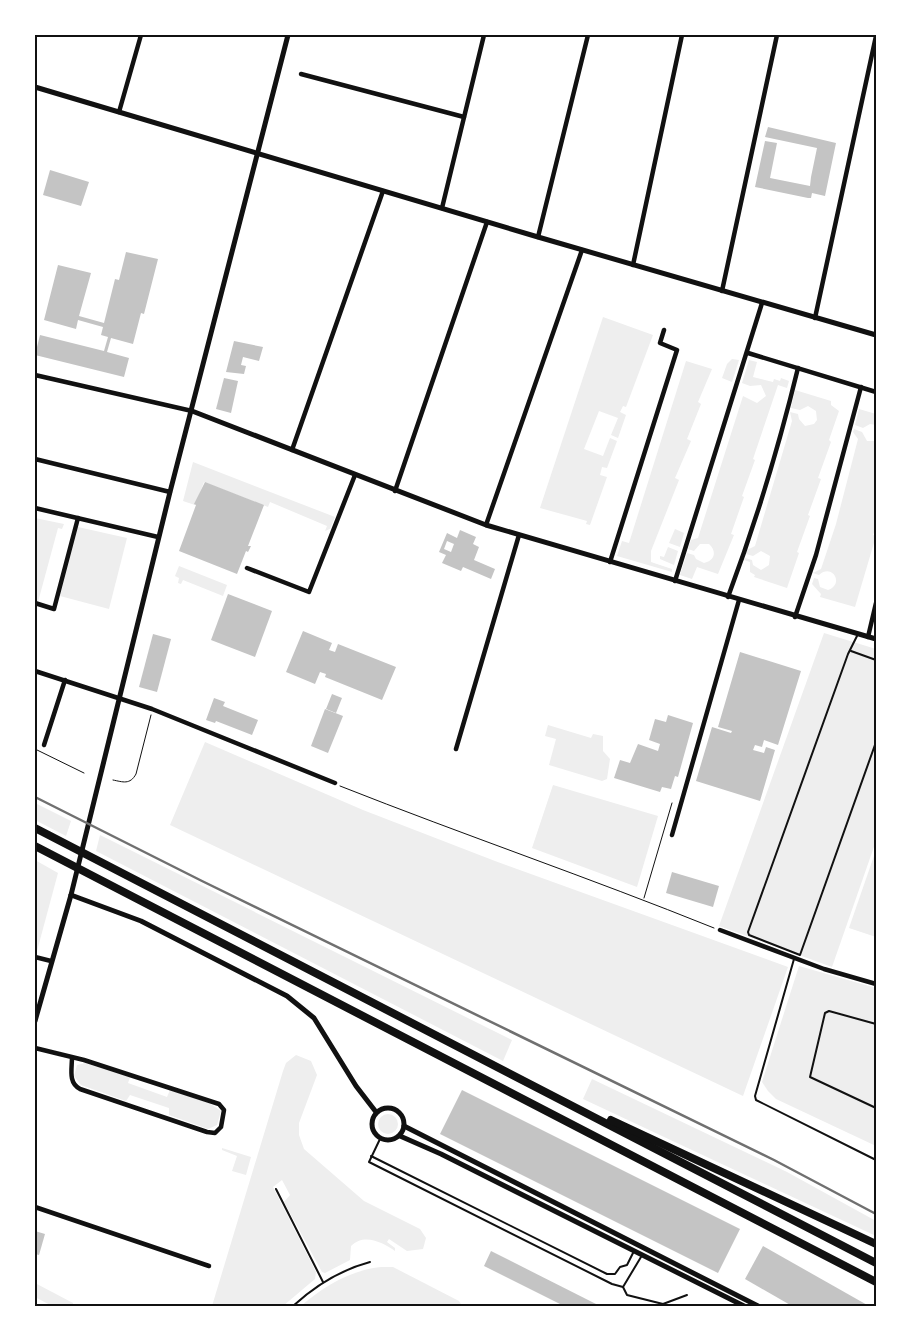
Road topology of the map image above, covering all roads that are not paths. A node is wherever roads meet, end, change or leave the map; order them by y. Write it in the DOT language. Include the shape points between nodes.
graph roads {
  1 [pos="141,35"];
  2 [pos="288,35"];
  3 [pos="484,35"];
  4 [pos="588,35"];
  5 [pos="682,35"];
  6 [pos="776,35"];
  7 [pos="876,36"];
  8 [pos="301,74"];
  9 [pos="35,87"];
  10 [pos="119,112"];
  11 [pos="464,117"];
  12 [pos="258,154"];
  13 [pos="383,191"];
  14 [pos="442,208"];
  15 [pos="487,222"];
  16 [pos="538,238"];
  17 [pos="582,250"];
  18 [pos="633,264"];
  19 [pos="722,291"];
  20 [pos="762,303"];
  21 [pos="815,318"];
  22 [pos="664,330"];
  23 [pos="876,335"];
  24 [pos="748,353"];
  25 [pos="798,368"];
  26 [pos="35,375"];
  27 [pos="861,387"];
  28 [pos="876,392"];
  29 [pos="192,411"];
  30 [pos="292,450"];
  31 [pos="35,459"];
  32 [pos="355,475"];
  33 [pos="395,491"];
  34 [pos="170,492"];
  35 [pos="35,508"];
  36 [pos="78,518"];
  37 [pos="486,525"];
  38 [pos="519,535"];
  39 [pos="158,537"];
  40 [pos="610,562"];
  41 [pos="247,568"];
  42 [pos="675,581"];
  43 [pos="728,597"];
  44 [pos="739,600"];
  45 [pos="35,603"];
  46 [pos="876,603"];
  47 [pos="795,617"];
  48 [pos="858,634"];
  49 [pos="868,637"];
  50 [pos="876,639"];
  51 [pos="851,651"];
  52 [pos="876,660"];
  53 [pos="35,671"];
  54 [pos="65,680"];
  55 [pos="118,698"];
  56 [pos="876,742"];
  57 [pos="44,745"];
  58 [pos="456,749"];
  59 [pos="335,783"];
  60 [pos="35,828"];
  61 [pos="672,835"];
  62 [pos="35,846"];
  63 [pos="71,895"];
  64 [pos="720,930"];
  65 [pos="35,957"];
  66 [pos="794,959"];
  67 [pos="50,961"];
  68 [pos="876,984"];
  69 [pos="35,1021"];
  70 [pos="876,1024"];
  71 [pos="35,1048"];
  72 [pos="72,1057"];
  73 [pos="568,1103"];
  74 [pos="876,1108"];
  75 [pos="376,1112"];
  76 [pos="404,1126"];
  77 [pos="400,1136"];
  78 [pos="380,1139"];
  79 [pos="371,1156"];
  80 [pos="876,1160"];
  81 [pos="276,1189"];
  82 [pos="35,1207"];
  83 [pos="876,1244"];
  84 [pos="634,1251"];
  85 [pos="642,1255"];
  86 [pos="370,1262"];
  87 [pos="876,1263"];
  88 [pos="209,1266"];
  89 [pos="323,1282"];
  90 [pos="876,1282"];
  91 [pos="623,1287"];
  92 [pos="687,1295"];
  93 [pos="293,1306"];
  94 [pos="744,1306"];
  95 [pos="758,1306"];
  1 -- 10 [label="street"];
  2 -- 12 [label="street"];
  3 -- 11 [label="street"];
  4 -- 16 [label="street"];
  5 -- 18 [label="street"];
  6 -- 19 [label="street"];
  7 -- 21 [label="street"];
  8 -- 11 [label="street"];
  9 -- 10 [label="street"];
  10 -- 12 [label="street"];
  11 -- 14 [label="street"];
  12 -- 13 [label="street"];
  12 -- 29 [label="street"];
  13 -- 14 [label="street"];
  13 -- 30 [label="street"];
  14 -- 15 [label="street"];
  15 -- 16 [label="street"];
  15 -- 33 [label="street"];
  16 -- 17 [label="street"];
  17 -- 18 [label="street"];
  17 -- 37 [label="street"];
  18 -- 19 [label="street"];
  19 -- 20 [label="street"];
  20 -- 21 [label="street"];
  20 -- 24 [label="street"];
  21 -- 23 [label="street"];
  22 -- 40 [label="street" via="660,343 677,350"];
  24 -- 25 [label="street"];
  24 -- 42 [label="street"];
  25 -- 27 [label="street"];
  25 -- 43 [label="street" via="750,538"];
  26 -- 29 [label="street"];
  27 -- 28 [label="street"];
  27 -- 47 [label="street" via="816,555"];
  29 -- 30 [label="street"];
  29 -- 34 [label="street"];
  30 -- 32 [label="street"];
  31 -- 34 [label="street"];
  32 -- 33 [label="street"];
  32 -- 41 [label="street" via="309,592"];
  33 -- 37 [label="street"];
  34 -- 39 [label="street"];
  35 -- 36 [label="street"];
  36 -- 39 [label="street"];
  36 -- 45 [label="street" via="54,609"];
  37 -- 38 [label="street"];
  38 -- 40 [label="street"];
  38 -- 58 [label="street"];
  39 -- 55 [label="street"];
  40 -- 42 [label="street"];
  42 -- 43 [label="street"];
  43 -- 44 [label="street"];
  44 -- 47 [label="street"];
  44 -- 61 [label="street"];
  46 -- 49 [label="street"];
  47 -- 48 [label="street"];
  48 -- 49 [label="street"];
  48 -- 51 [label="lane"];
  49 -- 50 [label="street"];
  51 -- 52 [label="lane"];
  51 -- 56 [label="lane" via="749,935 800,955"];
  53 -- 54 [label="street"];
  54 -- 55 [label="street"];
  54 -- 57 [label="street"];
  55 -- 59 [label="street"];
  55 -- 63 [label="street"];
  60 -- 73 [label="highway"];
  62 -- 90 [label="highway"];
  63 -- 67 [label="street"];
  63 -- 75 [label="street" via="141,920 287,996 314,1018"];
  64 -- 66 [label="street"];
  65 -- 67 [label="street"];
  66 -- 68 [label="street"];
  66 -- 80 [label="lane" via="756,1100"];
  67 -- 69 [label="street"];
  70 -- 74 [label="lane" via="829,1011 825,1013 810,1077"];
  71 -- 72 [label="street"];
  72 -- 72 [label="street" via="219,1104 224,1110 222,1127 216,1133 207,1132 80,1089 71,1077"];
  73 -- 83 [label="highway" via="612,1120"];
  73 -- 87 [label="highway"];
  75 -- 76 [label="street" via="386,1108 396,1110 403,1118"];
  75 -- 78 [label="street" via="371,1126"];
  76 -- 77 [label="street"];
  76 -- 95 [label="street"];
  77 -- 78 [label="street" via="390,1141"];
  77 -- 84 [label="street"];
  78 -- 79 [label="lane"];
  79 -- 84 [label="lane" via="607,1274 615,1274 620,1267 627,1265"];
  79 -- 91 [label="lane" via="369,1162"];
  81 -- 89 [label="lane"];
  82 -- 88 [label="street"];
  84 -- 85 [label="street"];
  85 -- 91 [label="lane"];
  85 -- 94 [label="street"];
  86 -- 89 [label="lane" via="348,1268"];
  89 -- 93 [label="lane"];
  91 -- 92 [label="lane" via="627,1295 663,1304"];
}
